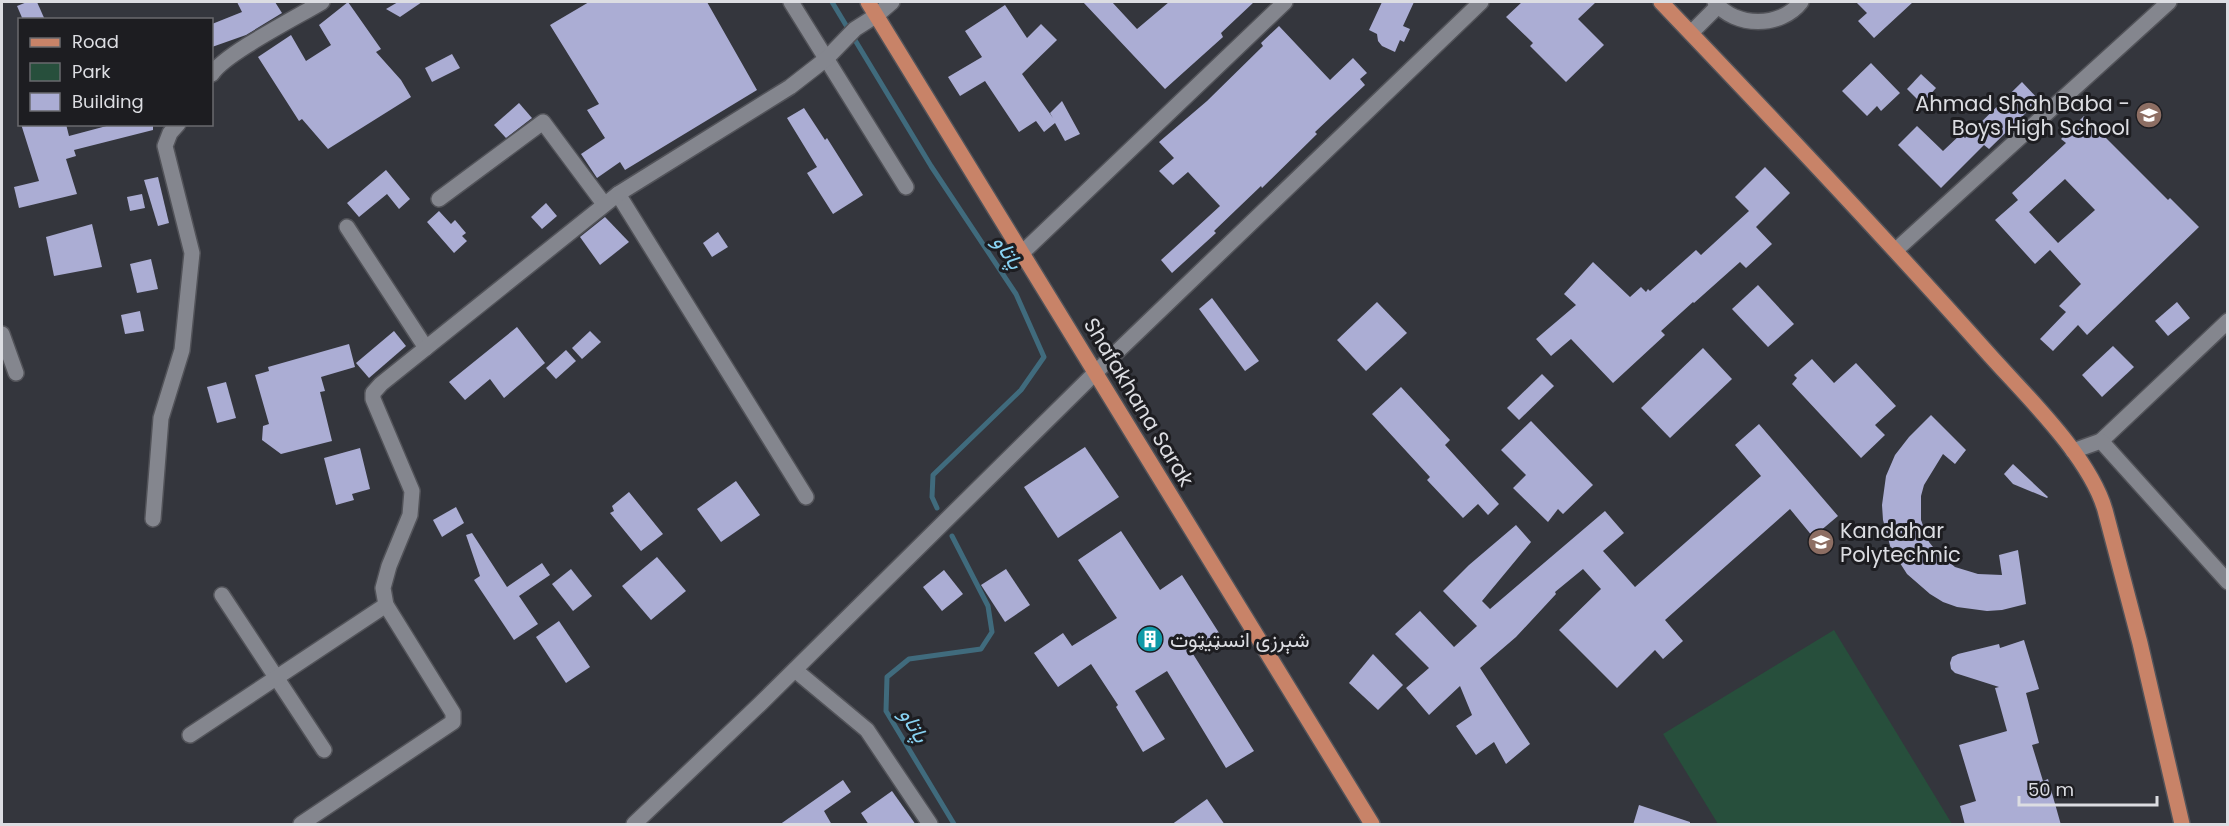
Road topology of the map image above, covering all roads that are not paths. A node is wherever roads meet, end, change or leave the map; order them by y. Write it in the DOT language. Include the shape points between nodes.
graph roads {
  1 [pos="322,2"];
  2 [pos="791,2"];
  3 [pos="868,2"];
  4 [pos="892,2"];
  5 [pos="1285,2"];
  6 [pos="1481,2"];
  7 [pos="1661,2"];
  8 [pos="1801,2"];
  9 [pos="2169,2"];
  10 [pos="1717,4"];
  11 [pos="877,15"];
  12 [pos="1691,33"];
  13 [pos="826,59"];
  14 [pos="213,72"];
  15 [pos="176,126"];
  16 [pos="906,187"];
  17 [pos="618,194"];
  18 [pos="439,199"];
  19 [pos="604,204"];
  20 [pos="347,227"];
  21 [pos="1896,249"];
  22 [pos="1022,253"];
  23 [pos="2228,321"];
  24 [pos="2,334"];
  25 [pos="426,348"];
  26 [pos="1096,372"];
  27 [pos="16,373"];
  28 [pos="2101,441"];
  29 [pos="2073,451"];
  30 [pos="806,497"];
  31 [pos="153,519"];
  32 [pos="2228,582"];
  33 [pos="222,596"];
  34 [pos="386,606"];
  35 [pos="795,670"];
  36 [pos="277,678"];
  37 [pos="190,735"];
  38 [pos="324,750"];
  39 [pos="301,825"];
  40 [pos="634,825"];
  41 [pos="930,825"];
  42 [pos="1372,825"];
  43 [pos="2182,825"];
  1 -- 14 [label="street"];
  2 -- 13 [label="street"];
  3 -- 11 [label="main road, Shafakhana Sarak"];
  4 -- 11 [label="street"];
  5 -- 22 [label="street"];
  6 -- 26 [label="street"];
  7 -- 12 [label="main road"];
  8 -- 10 [label="street" via="1785,16 1750,22 1733,17"];
  9 -- 21 [label="street"];
  10 -- 12 [label="street"];
  11 -- 13 [label="street" via="855,29"];
  11 -- 22 [label="main road, Shafakhana Sarak"];
  12 -- 21 [label="main road"];
  13 -- 16 [label="street"];
  13 -- 17 [label="street" via="790,87"];
  15 -- 31 [label="street" via="165,146 192,253 182,350 161,418"];
  17 -- 19 [label="street"];
  17 -- 30 [label="street"];
  18 -- 19 [label="street" via="543,122"];
  19 -- 25 [label="street"];
  20 -- 25 [label="street"];
  21 -- 29 [label="main road"];
  22 -- 26 [label="main road, Shafakhana Sarak"];
  23 -- 28 [label="street"];
  24 -- 27 [label="street"];
  25 -- 34 [label="street" via="373,393 412,491 410,515 383,588"];
  26 -- 35 [label="street"];
  26 -- 42 [label="main road, Shafakhana Sarak"];
  28 -- 29 [label="street"];
  28 -- 32 [label="street"];
  29 -- 43 [label="main road" via="2102,497"];
  33 -- 36 [label="street"];
  34 -- 36 [label="street"];
  34 -- 39 [label="street" via="453,713 453,722"];
  35 -- 40 [label="street"];
  35 -- 41 [label="street" via="867,730"];
  36 -- 37 [label="street"];
  36 -- 38 [label="street"];
}
